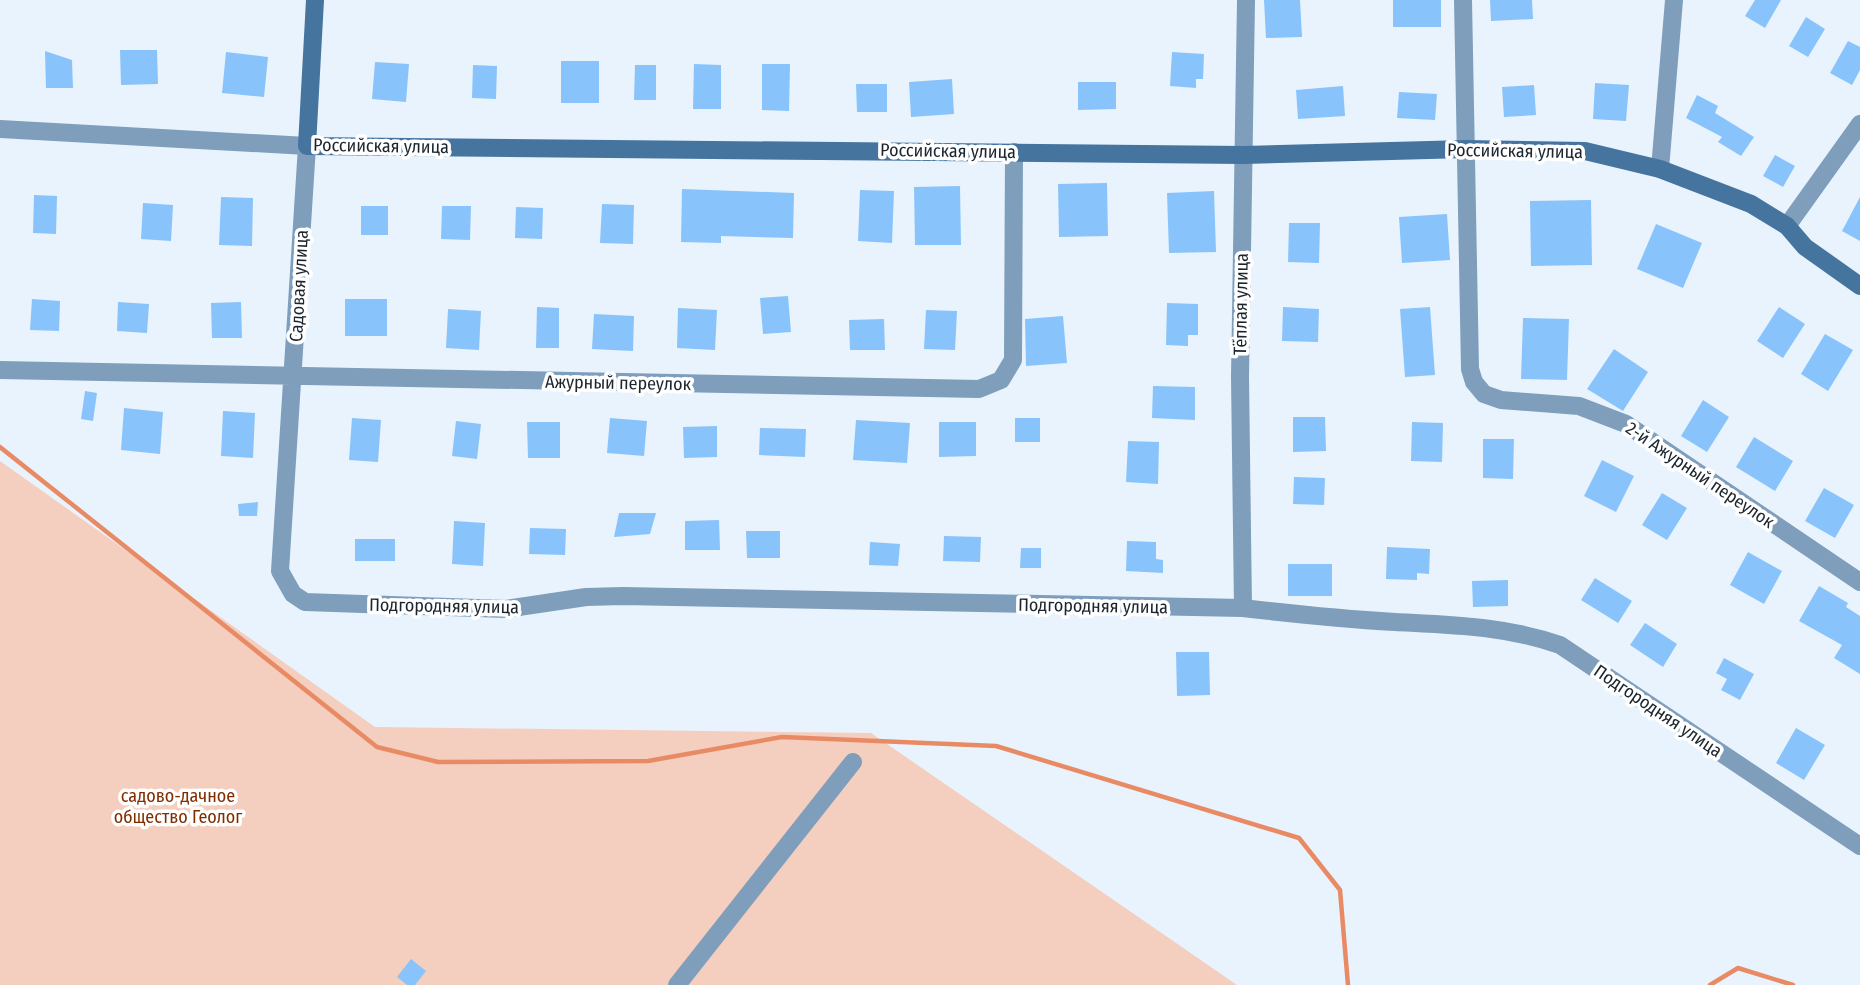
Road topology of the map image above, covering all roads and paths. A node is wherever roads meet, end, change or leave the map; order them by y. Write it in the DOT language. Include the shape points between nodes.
graph roads {
  1 [pos="315,0"];
  2 [pos="1245,0"];
  3 [pos="1463,0"];
  4 [pos="1674,0"];
  5 [pos="1860,124"];
  6 [pos="0,130"];
  7 [pos="307,146"];
  8 [pos="1466,149"];
  9 [pos="1014,152"];
  10 [pos="1243,155"];
  11 [pos="1660,169"];
  12 [pos="1787,226"];
  13 [pos="1860,286"];
  14 [pos="0,370"];
  15 [pos="294,376"];
  16 [pos="279,571"];
  17 [pos="1860,582"];
  18 [pos="1243,608"];
  19 [pos="853,762"];
  20 [pos="1860,846"];
  21 [pos="677,985"];
  1 -- 7 [label="street, Садовая улица"];
  2 -- 10 [label="street, Тёплая улица"];
  3 -- 8 [label="street"];
  4 -- 11 [label="street"];
  5 -- 12 [label="street"];
  6 -- 7 [label="street, Российская улица"];
  7 -- 9 [label="street, Российская улица"];
  7 -- 15 [label="street, Садовая улица"];
  8 -- 10 [label="street, Российская улица"];
  8 -- 11 [label="street, Российская улица" via="1585,151"];
  8 -- 17 [label="street, 2-й Ажурный переулок" via="1470,369 1484,394 1501,400 1579,406 1626,424"];
  9 -- 10 [label="street, Российская улица"];
  9 -- 15 [label="street, Ажурный переулок" via="1013,360 1001,380 991,386"];
  10 -- 18 [label="street, Тёплая улица"];
  11 -- 12 [label="street, Российская улица" via="1751,204"];
  12 -- 13 [label="street, Российская улица" via="1805,247"];
  14 -- 15 [label="street, Ажурный переулок"];
  15 -- 16 [label="street, Садовая улица"];
  16 -- 18 [label="street, Подгородняя улица" via="293,594 321,605 506,609 623,596"];
  18 -- 20 [label="street, Подгородняя улица" via="1497,628 1560,645"];
  19 -- 21 [label="street"];
}
